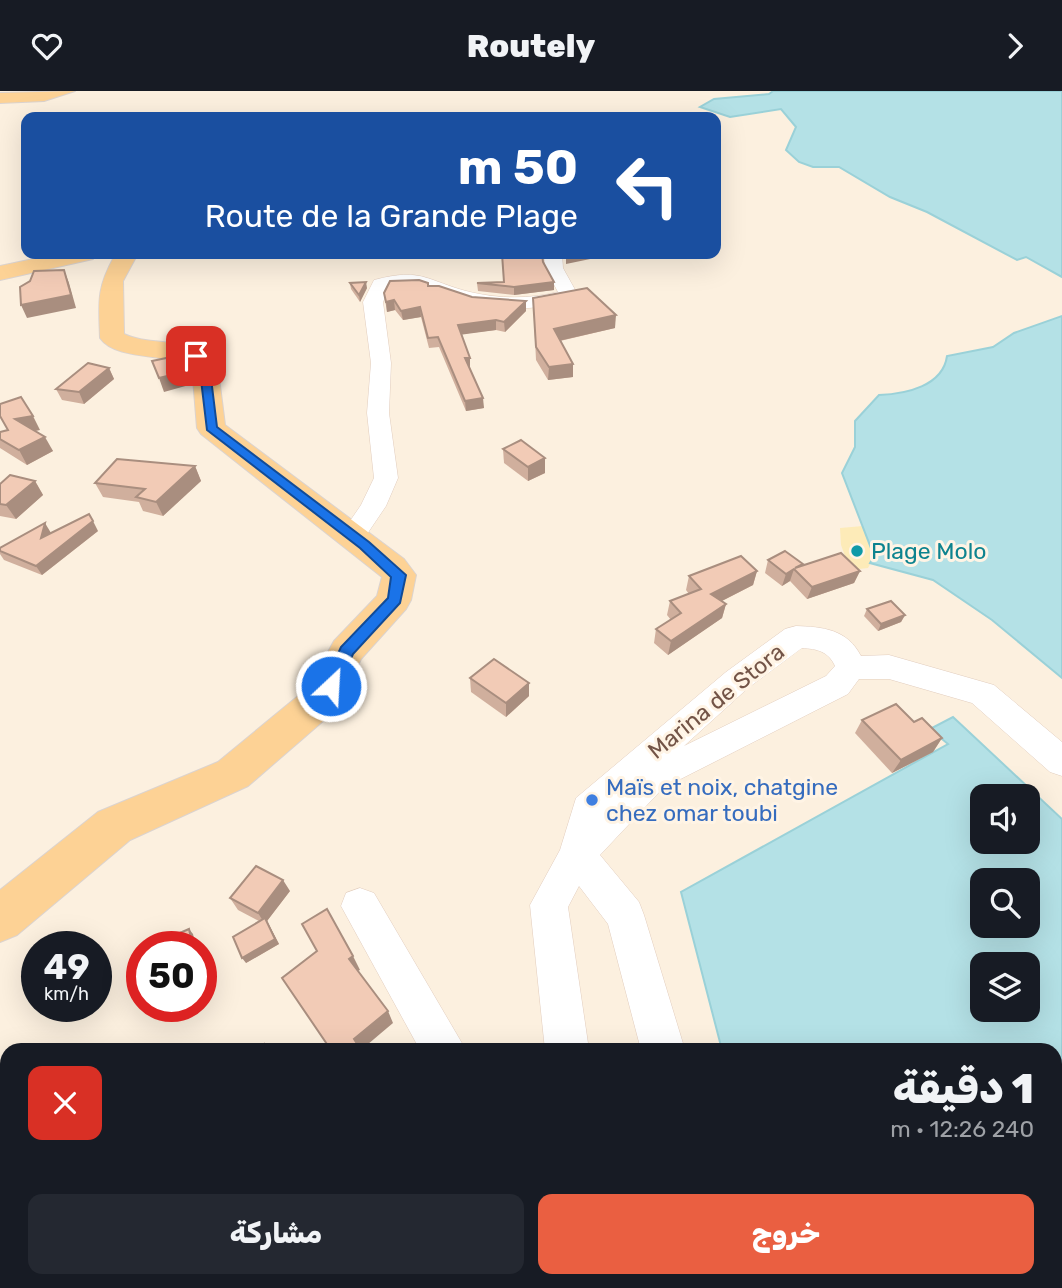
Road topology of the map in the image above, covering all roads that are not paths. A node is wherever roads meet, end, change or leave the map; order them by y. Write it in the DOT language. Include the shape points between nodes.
graph roads {
  1 [pos="68,91"];
  2 [pos="0,98"];
  3 [pos="63,259"];
  4 [pos="124,259"];
  5 [pos="553,259"];
  6 [pos="0,273"];
  7 [pos="352,537"];
  8 [pos="851,668"];
  9 [pos="1062,762"];
  10 [pos="577,854"];
  11 [pos="359,906"];
  12 [pos="0,919"];
  13 [pos="440,1043"];
  14 [pos="566,1043"];
  15 [pos="661,1043"];
  1 -- 2 [label="main road"];
  3 -- 6 [label="main road"];
  4 -- 7 [label="main road" via="110,293 112,338 181,352 204,362 211,428"];
  5 -- 7 [label="street" via="569,295 546,303 459,295 422,277 381,284 373,302 386,478"];
  7 -- 12 [label="main road" via="392,567 399,575 398,589 394,600 347,651 323,698 218,783 114,826"];
  8 -- 9 [label="street" via="890,667 983,694"];
  8 -- 10 [label="street, Marina de Stora" via="837,685 651,779"];
  8 -- 10 [label="street, Marina de Stora" via="843,651 824,638 796,637 737,680 588,809"];
  10 -- 14 [label="street, Marina de Stora" via="550,905"];
  10 -- 15 [label="street" via="625,915"];
  11 -- 13 [label="street"];
}
